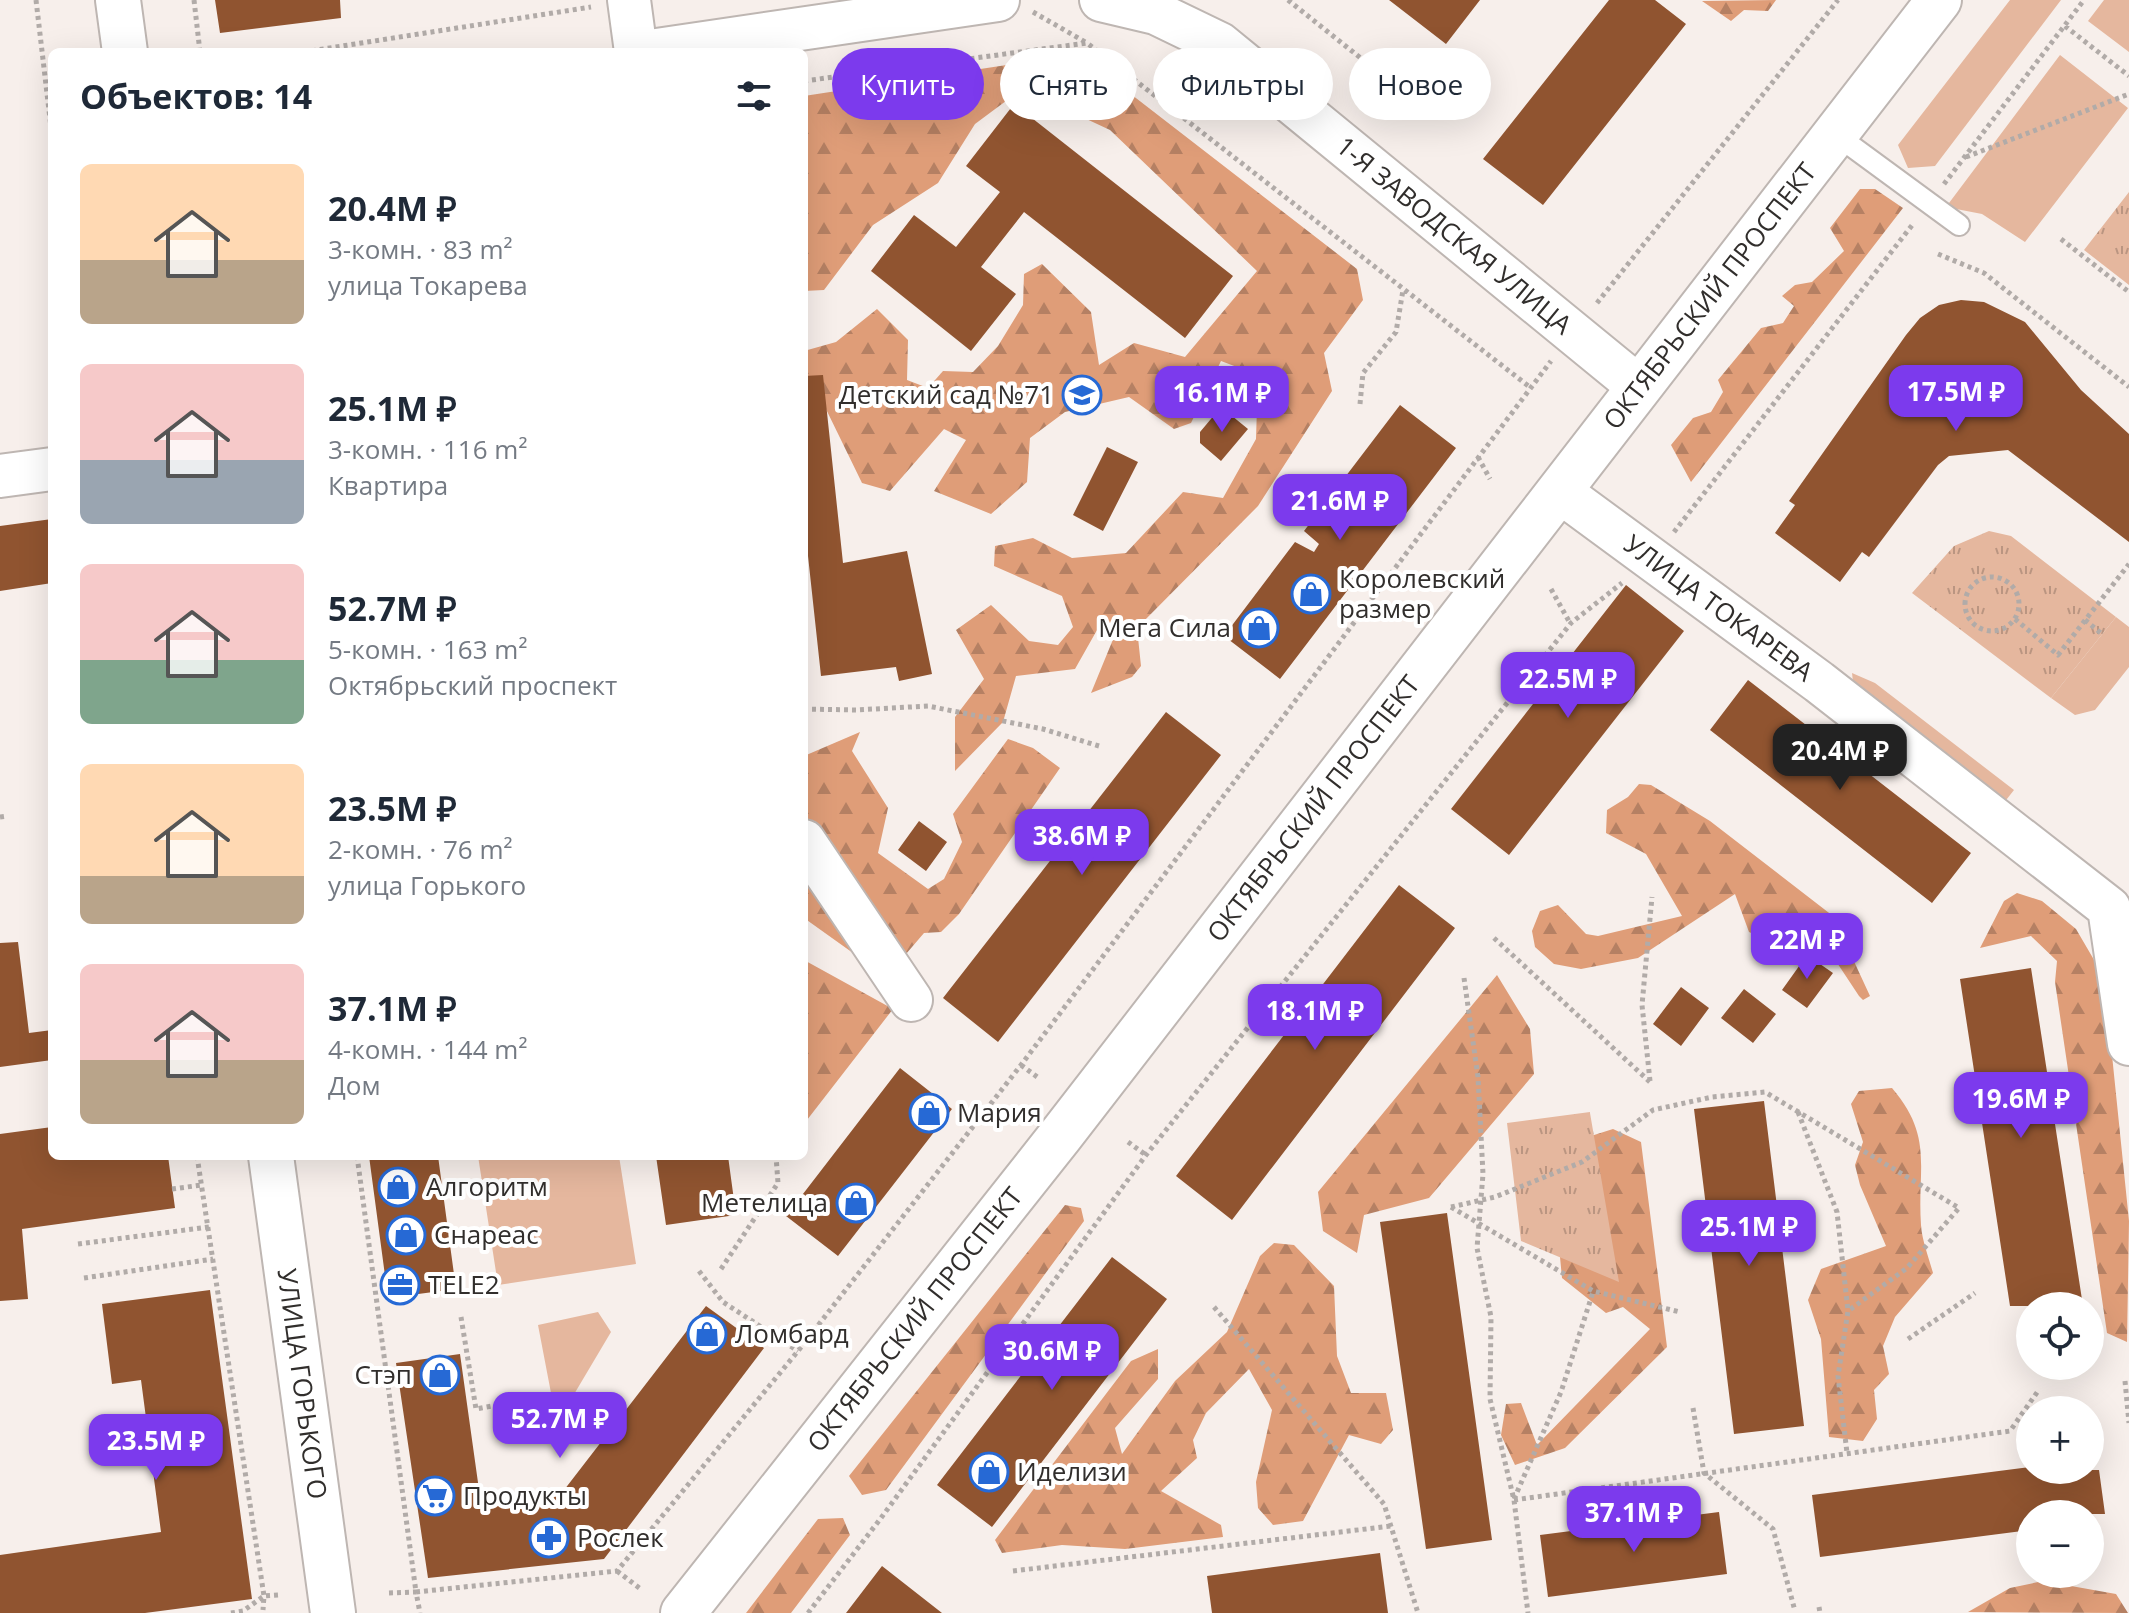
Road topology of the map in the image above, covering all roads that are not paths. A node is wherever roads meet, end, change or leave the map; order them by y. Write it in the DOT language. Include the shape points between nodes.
graph roads {
  1 [pos="118,0"];
  2 [pos="1101,0"];
  3 [pos="1939,0"];
  4 [pos="616,2"];
  5 [pos="1011,4"];
  6 [pos="124,48"];
  7 [pos="634,48"];
  8 [pos="674,48"];
  9 [pos="1835,134"];
  10 [pos="1959,225"];
  11 [pos="1639,387"];
  12 [pos="48,470"];
  13 [pos="0,476"];
  14 [pos="1559,491"];
  15 [pos="808,847"];
  16 [pos="911,1000"];
  17 [pos="2129,1044"];
  18 [pos="272,1160"];
  19 [pos="333,1613"];
  20 [pos="683,1613"];
  1 -- 6 [label="main road"];
  2 -- 11 [label="street, 1-Я ЗАВОДСКАЯ УЛИЦА" via="1156,13 1220,44"];
  3 -- 9 [label="main road, ОКТЯБРЬСКИЙ ПРОСПЕКТ"];
  4 -- 7 [label="street"];
  5 -- 8 [label="street"];
  9 -- 10 [label="lane"];
  9 -- 11 [label="main road, ОКТЯБРЬСКИЙ ПРОСПЕКТ"];
  11 -- 14 [label="main road, ОКТЯБРЬСКИЙ ПРОСПЕКТ"];
  12 -- 13 [label="street"];
  14 -- 17 [label="street, УЛИЦА ТОКАРЕВА" via="1819,682 2109,908"];
  14 -- 20 [label="main road, ОКТЯБРЬСКИЙ ПРОСПЕКТ"];
  15 -- 16 [label="street"];
  18 -- 19 [label="main road, УЛИЦА ГОРЬКОГО"];
}
